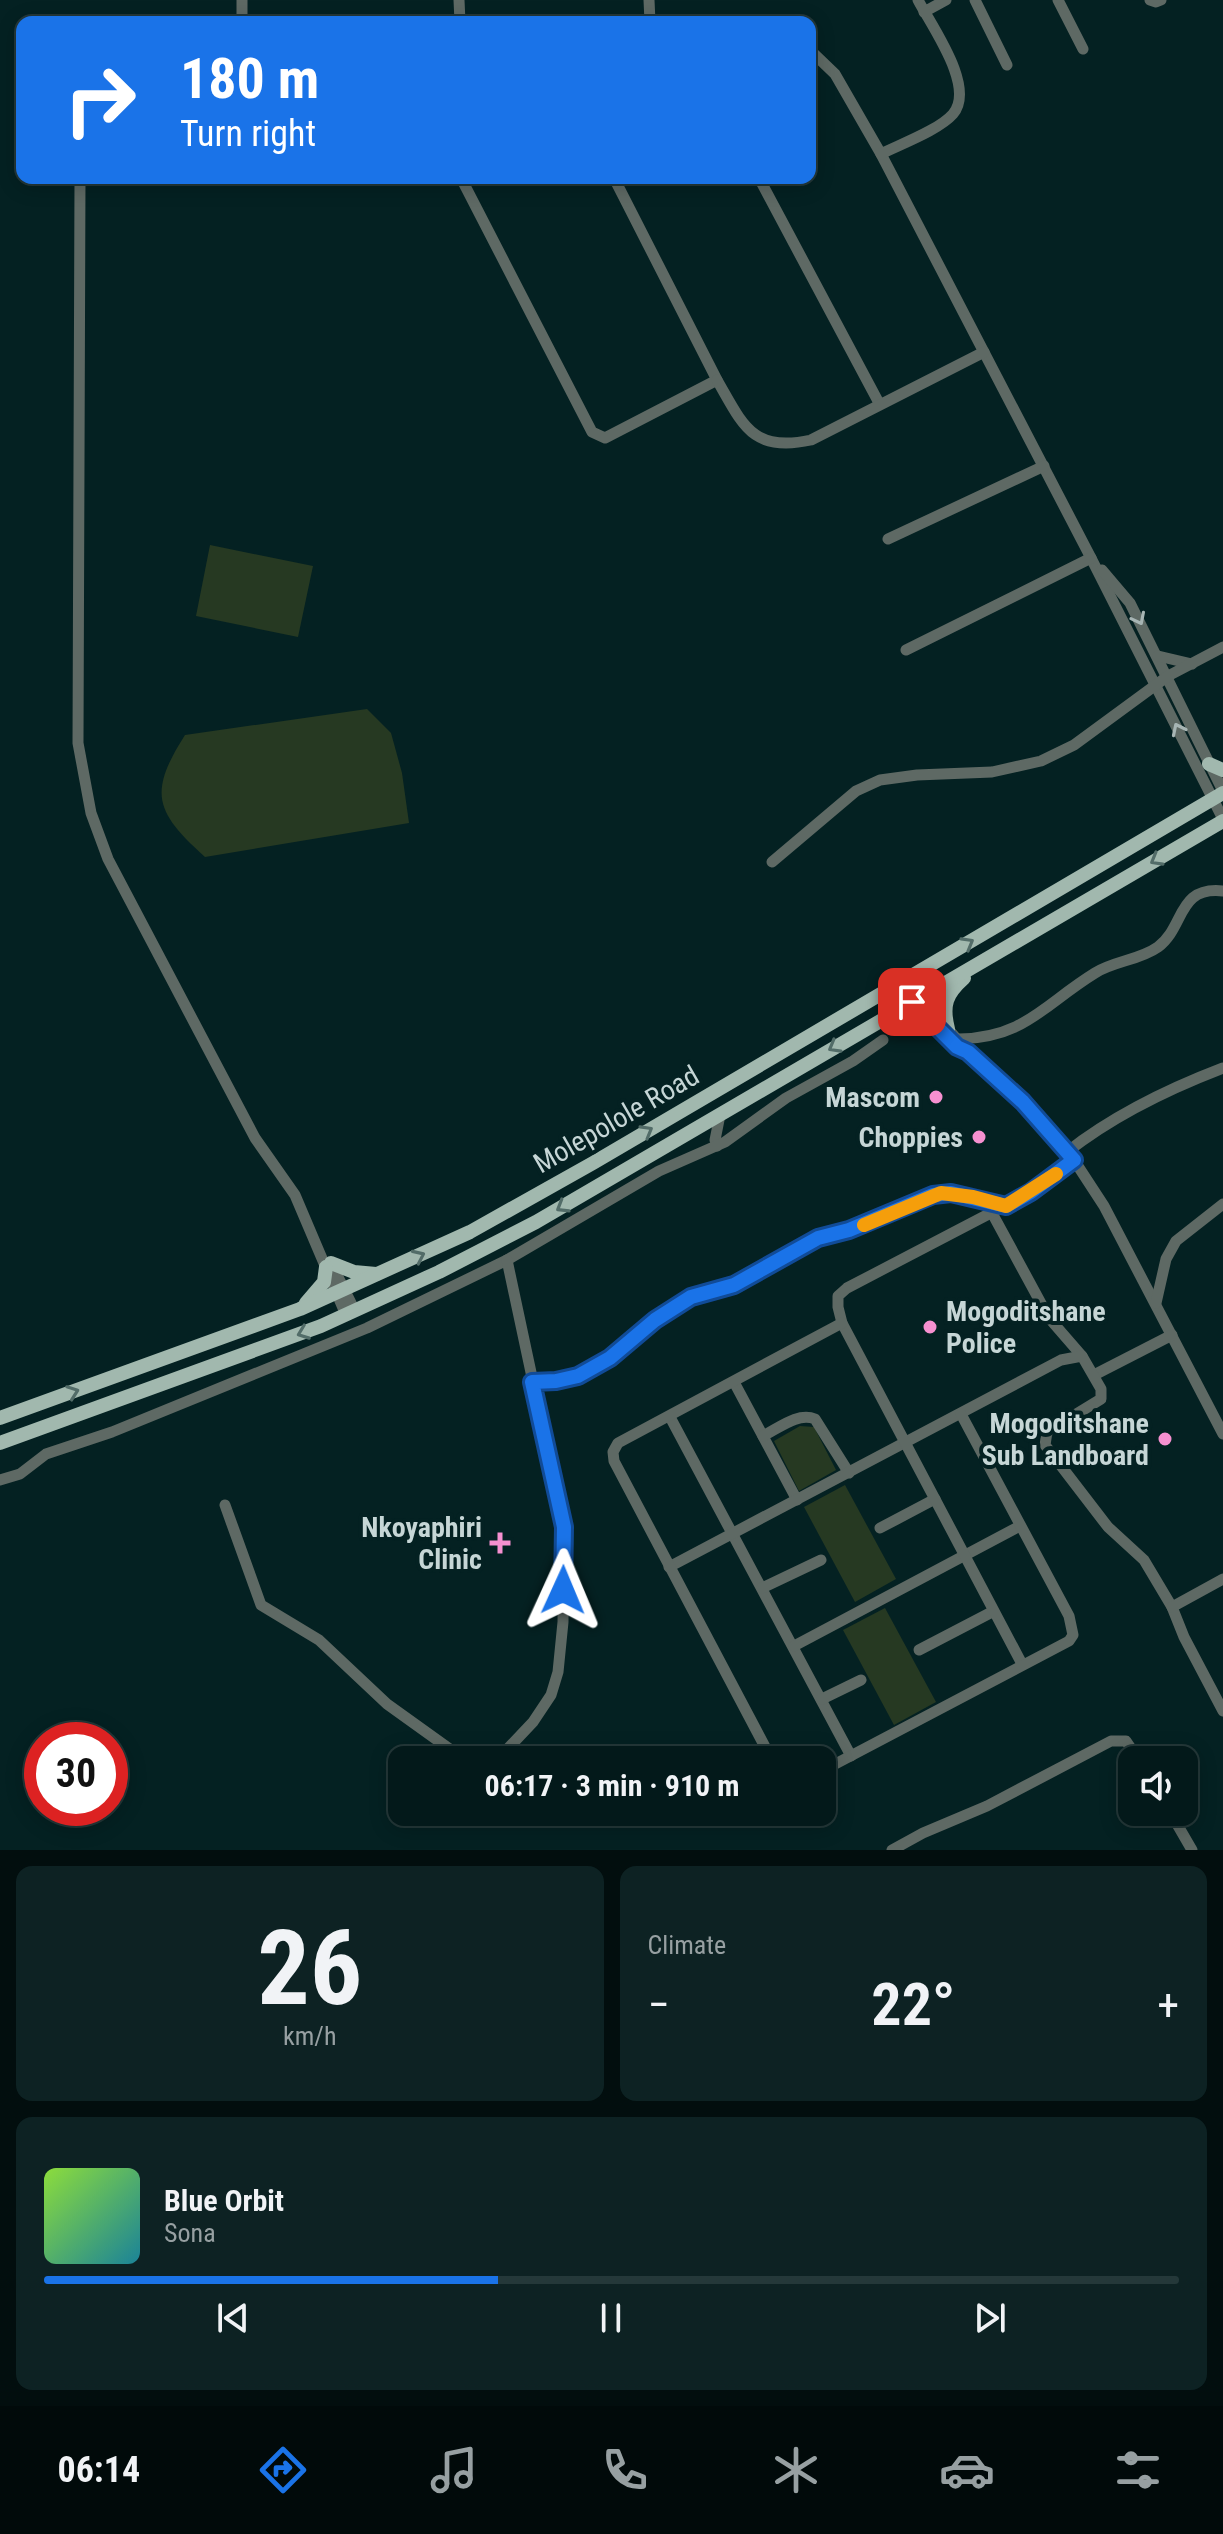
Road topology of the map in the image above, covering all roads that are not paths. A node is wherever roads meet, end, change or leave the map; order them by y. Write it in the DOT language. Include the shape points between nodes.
graph roads {
  1 [pos="918,0"];
  2 [pos="946,0"];
  3 [pos="975,0"];
  4 [pos="1058,0"];
  5 [pos="1150,0"];
  6 [pos="1161,0"];
  7 [pos="924,12"];
  8 [pos="1083,49"];
  9 [pos="816,56"];
  10 [pos="1007,65"];
  11 [pos="881,154"];
  12 [pos="80,184"];
  13 [pos="464,184"];
  14 [pos="617,184"];
  15 [pos="762,184"];
  16 [pos="984,352"];
  17 [pos="717,380"];
  18 [pos="879,403"];
  19 [pos="1044,466"];
  20 [pos="888,539"];
  21 [pos="1091,558"];
  22 [pos="1223,647"];
  23 [pos="906,650"];
  24 [pos="1158,656"];
  25 [pos="1192,664"];
  26 [pos="1168,676"];
  27 [pos="1156,685"];
  28 [pos="1207,760"];
  29 [pos="1220,794"];
  30 [pos="1223,820"];
  31 [pos="772,862"];
  32 [pos="1223,891"];
  33 [pos="976,966"];
  34 [pos="902,982"];
  35 [pos="916,1000"];
  36 [pos="887,1016"];
  37 [pos="932,1023"];
  38 [pos="953,1034"];
  39 [pos="883,1040"];
  40 [pos="968,1052"];
  41 [pos="1223,1068"];
  42 [pos="720,1115"];
  43 [pos="692,1131"];
  44 [pos="716,1143"];
  45 [pos="1070,1156"];
  46 [pos="1223,1204"];
  47 [pos="1006,1206"];
  48 [pos="992,1213"];
  49 [pos="507,1260"];
  50 [pos="328,1265"];
  51 [pos="381,1274"];
  52 [pos="341,1292"];
  53 [pos="1156,1303"];
  54 [pos="300,1309"];
  55 [pos="350,1313"];
  56 [pos="842,1323"];
  57 [pos="1172,1335"];
  58 [pos="1082,1356"];
  59 [pos="1094,1375"];
  60 [pos="532,1382"];
  61 [pos="734,1382"];
  62 [pos="961,1414"];
  63 [pos="670,1417"];
  64 [pos="0,1418"];
  65 [pos="1220,1420"];
  66 [pos="1223,1434"];
  67 [pos="763,1436"];
  68 [pos="0,1443"];
  69 [pos="905,1443"];
  70 [pos="849,1473"];
  71 [pos="0,1480"];
  72 [pos="935,1499"];
  73 [pos="797,1500"];
  74 [pos="225,1505"];
  75 [pos="1020,1526"];
  76 [pos="880,1528"];
  77 [pos="733,1533"];
  78 [pos="964,1554"];
  79 [pos="821,1560"];
  80 [pos="669,1567"];
  81 [pos="1223,1579"];
  82 [pos="762,1588"];
  83 [pos="1172,1607"];
  84 [pos="992,1612"];
  85 [pos="794,1646"];
  86 [pos="919,1650"];
  87 [pos="1022,1664"];
  88 [pos="861,1680"];
  89 [pos="1219,1692"];
  90 [pos="822,1699"];
  91 [pos="1223,1711"];
  92 [pos="446,1746"];
  93 [pos="510,1746"];
  94 [pos="765,1746"];
  95 [pos="1129,1746"];
  96 [pos="851,1756"];
  97 [pos="836,1764"];
  98 [pos="1178,1826"];
  99 [pos="892,1850"];
  100 [pos="1192,1850"];
  1 -- 7 [label="street"];
  2 -- 7 [label="street"];
  3 -- 10 [label="street"];
  4 -- 8 [label="street"];
  5 -- 6 [label="street"];
  7 -- 11 [label="street" via="960,79 961,95 951,116"];
  9 -- 11 [label="street" via="835,74"];
  11 -- 16 [label="street"];
  12 -- 50 [label="street" via="78,743 91,813 108,859 224,1083 295,1195"];
  13 -- 17 [label="street" via="592,432 605,438"];
  14 -- 17 [label="street"];
  15 -- 18 [label="street"];
  16 -- 18 [label="street"];
  16 -- 19 [label="street"];
  17 -- 18 [label="street" via="752,432 761,440 790,445 811,440"];
  19 -- 20 [label="street"];
  19 -- 21 [label="street"];
  21 -- 23 [label="street"];
  21 -- 24 [label="street, one-way" via="1130,603"];
  21 -- 27 [label="street"];
  22 -- 25 [label="street"];
  24 -- 25 [label="street"];
  24 -- 26 [label="street"];
  25 -- 26 [label="street"];
  26 -- 27 [label="street"];
  26 -- 28 [label="street"];
  28 -- 27 [label="street, one-way"];
  27 -- 31 [label="street" via="1074,745 1041,761 992,772 880,780 856,791"];
  28 -- 29 [label="street"];
  28 -- 29 [label="street"];
  29 -- 30 [label="street"];
  34 -- 29 [label="main road, Molepolole Road, one-way"];
  30 -- 33 [label="main road, Molepolole Road, one-way"];
  32 -- 38 [label="street" via="1196,895 1158,946 1095,973 1027,1022 992,1037"];
  33 -- 35 [label="main road, Molepolole Road"];
  33 -- 38 [label="main road" via="945,1002"];
  34 -- 35 [label="street"];
  51 -- 34 [label="main road, Molepolole Road, one-way" via="470,1232"];
  35 -- 36 [label="main road, Molepolole Road"];
  35 -- 37 [label="street"];
  35 -- 38 [label="street"];
  36 -- 37 [label="main road" via="908,1013"];
  36 -- 42 [label="main road, Molepolole Road, one-way"];
  37 -- 40 [label="street"];
  38 -- 40 [label="street"];
  39 -- 44 [label="street"];
  40 -- 45 [label="street" via="1023,1102"];
  41 -- 45 [label="street" via="1139,1105"];
  42 -- 43 [label="main road, Molepolole Road"];
  42 -- 44 [label="street"];
  43 -- 44 [label="street"];
  43 -- 55 [label="main road, Molepolole Road, one-way" via="536,1222"];
  44 -- 49 [label="street"];
  45 -- 47 [label="street" via="1031,1192"];
  45 -- 53 [label="street" via="1104,1206"];
  46 -- 53 [label="street" via="1176,1241"];
  47 -- 48 [label="street"];
  47 -- 60 [label="street" via="951,1193 933,1195 818,1238 734,1285 691,1297 578,1376"];
  48 -- 56 [label="street" via="847,1288 838,1296"];
  48 -- 58 [label="street" via="1049,1318"];
  49 -- 60 [label="street"];
  49 -- 71 [label="street" via="367,1328 46,1454 20,1474"];
  50 -- 51 [label="main road"];
  50 -- 52 [label="street"];
  50 -- 54 [label="main road" via="321,1287"];
  51 -- 52 [label="main road, Molepolole Road"];
  52 -- 54 [label="main road, Molepolole Road"];
  52 -- 55 [label="street"];
  53 -- 57 [label="street"];
  64 -- 54 [label="main road, Molepolole Road, one-way"];
  55 -- 68 [label="main road, Molepolole Road, one-way"];
  56 -- 61 [label="street"];
  56 -- 69 [label="street"];
  57 -- 59 [label="street"];
  57 -- 65 [label="street"];
  58 -- 59 [label="street"];
  58 -- 62 [label="street" via="1061,1360"];
  59 -- 83 [label="street" via="1101,1399 1047,1432 1045,1445 1108,1527 1144,1560"];
  60 -- 93 [label="street" via="564,1527 563,1622 551,1695"];
  61 -- 63 [label="street"];
  61 -- 67 [label="street"];
  62 -- 69 [label="street"];
  62 -- 75 [label="street"];
  63 -- 77 [label="street"];
  63 -- 80 [label="street" via="618,1443 613,1452"];
  65 -- 66 [label="street"];
  67 -- 70 [label="street" via="799,1417 811,1417"];
  67 -- 73 [label="street"];
  69 -- 70 [label="street"];
  69 -- 72 [label="street"];
  70 -- 73 [label="street"];
  72 -- 76 [label="street"];
  72 -- 78 [label="street"];
  73 -- 77 [label="street"];
  74 -- 92 [label="street" via="261,1605 319,1640 387,1704"];
  75 -- 78 [label="street"];
  75 -- 87 [label="street" via="1073,1628 1069,1641"];
  77 -- 80 [label="street"];
  77 -- 82 [label="street"];
  78 -- 84 [label="street"];
  78 -- 85 [label="street"];
  79 -- 82 [label="street"];
  80 -- 94 [label="street"];
  81 -- 83 [label="street"];
  82 -- 85 [label="street"];
  83 -- 89 [label="street" via="1184,1637"];
  84 -- 86 [label="street"];
  84 -- 87 [label="street"];
  85 -- 90 [label="street"];
  87 -- 96 [label="street"];
  88 -- 90 [label="street"];
  89 -- 91 [label="street"];
  90 -- 96 [label="street"];
  95 -- 99 [label="street" via="1118,1740 1102,1744"];
  96 -- 97 [label="street"];
  98 -- 100 [label="street"];
}
